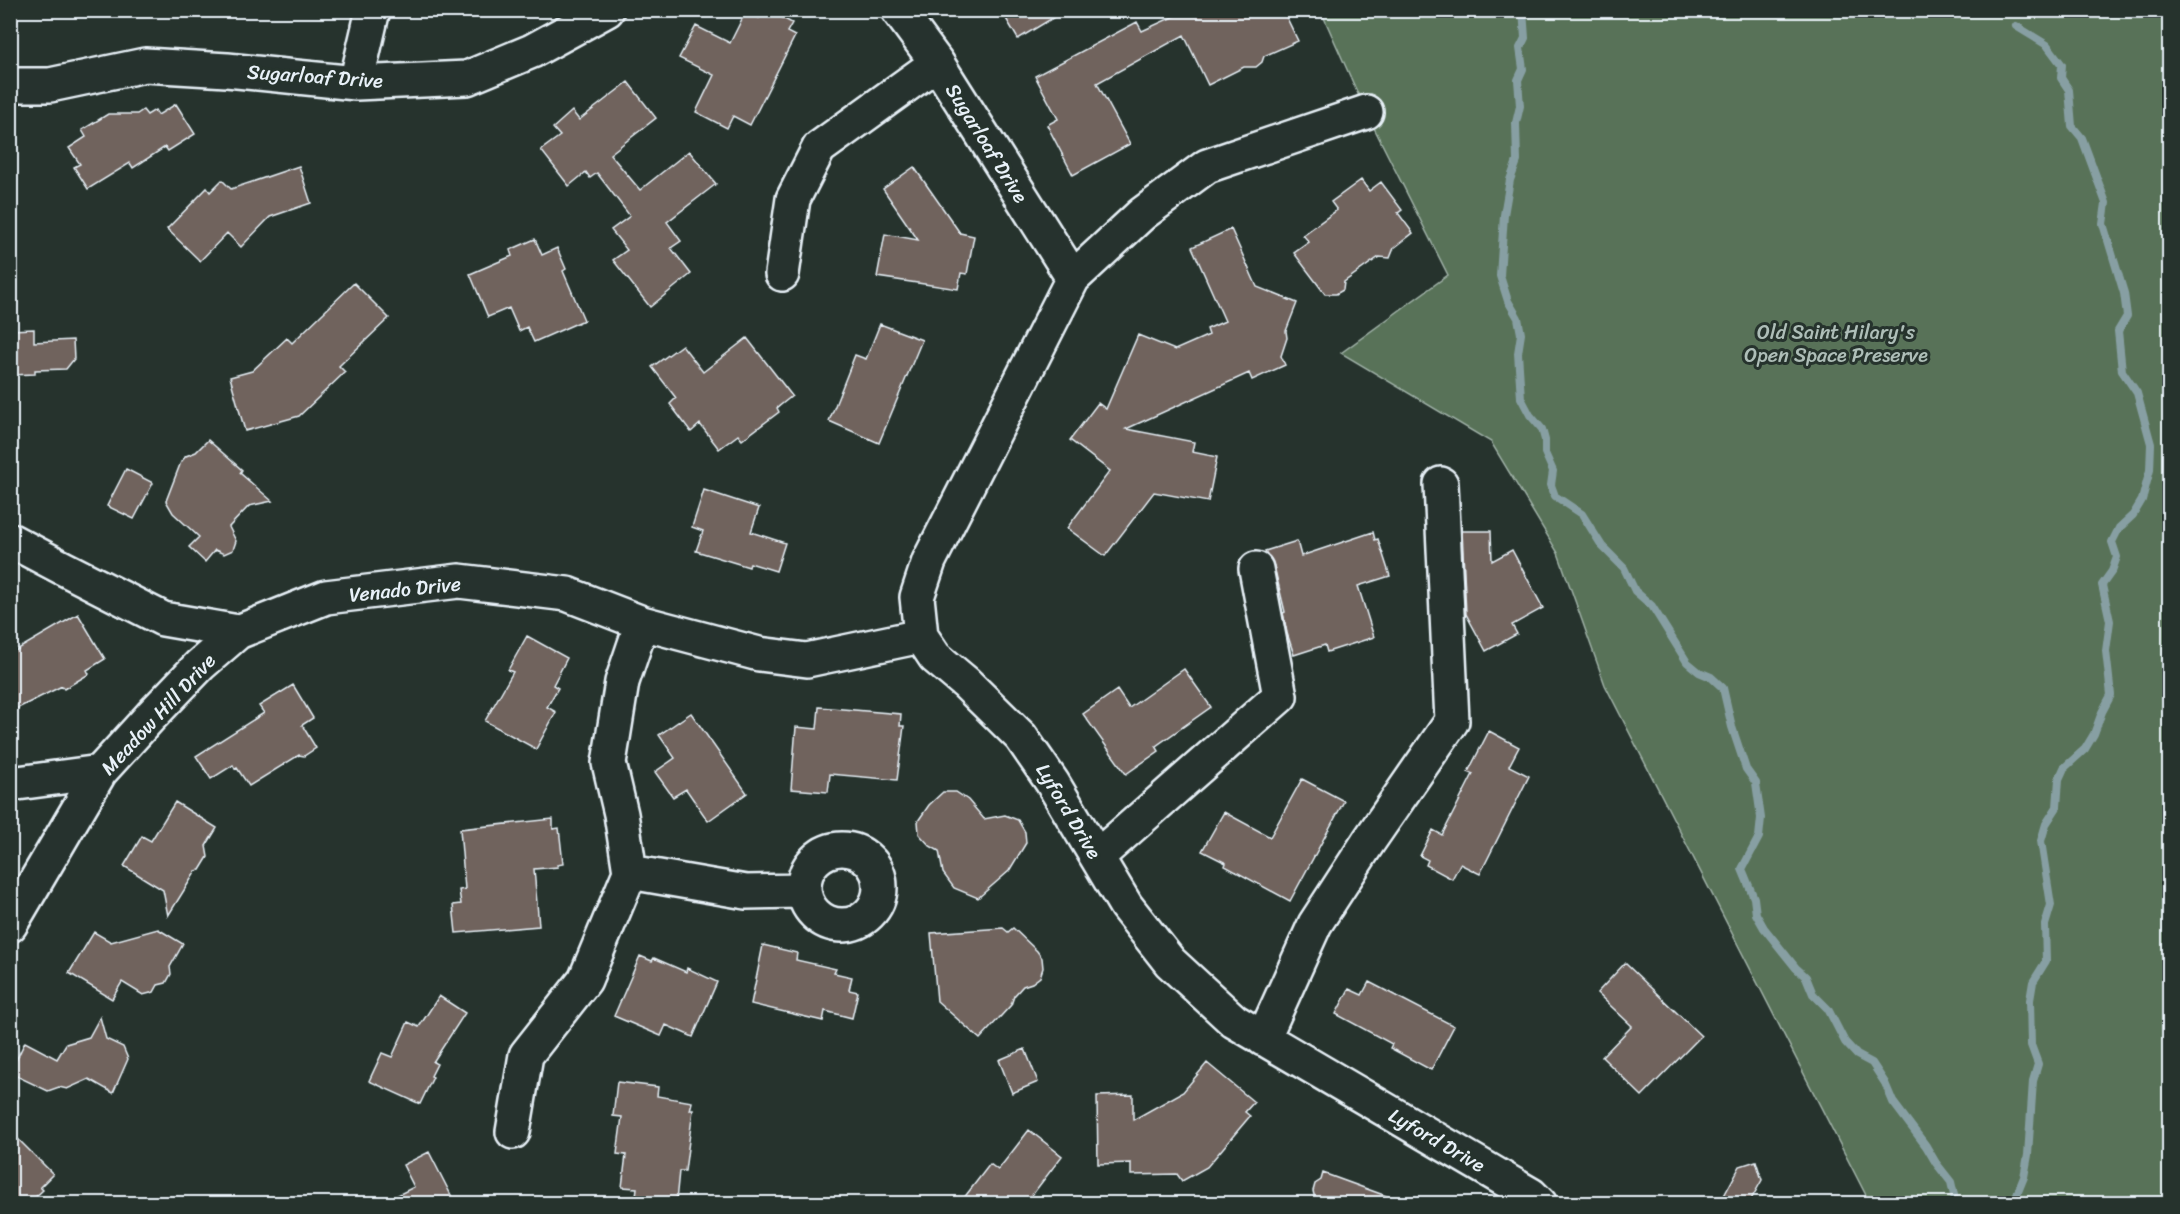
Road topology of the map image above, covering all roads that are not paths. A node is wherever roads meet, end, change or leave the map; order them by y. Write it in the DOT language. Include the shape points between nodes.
graph roads {
  1 [pos="373,10"];
  2 [pos="607,10"];
  3 [pos="898,10"];
  4 [pos="937,63"];
  5 [pos="356,83"];
  6 [pos="10,85"];
  7 [pos="1366,112"];
  8 [pos="782,274"];
  9 [pos="1073,278"];
  10 [pos="1441,484"];
  11 [pos="10,540"];
  12 [pos="1256,569"];
  13 [pos="642,623"];
  14 [pos="238,632"];
  15 [pos="921,636"];
  16 [pos="100,772"];
  17 [pos="10,784"];
  18 [pos="1097,857"];
  19 [pos="630,872"];
  20 [pos="804,891"];
  21 [pos="10,925"];
  22 [pos="1263,1038"];
  23 [pos="513,1132"];
  24 [pos="1540,1203"];
  1 -- 5 [label="street"];
  2 -- 5 [label="street, Sugarloaf Drive" via="532,51 467,78"];
  3 -- 4 [label="street, Sugarloaf Drive"];
  4 -- 8 [label="street" via="819,148 793,199"];
  4 -- 9 [label="street, Sugarloaf Drive"];
  5 -- 6 [label="street, Sugarloaf Drive" via="145,65 50,85"];
  7 -- 9 [label="street" via="1207,166 1142,214"];
  9 -- 15 [label="street" via="929,561 917,597"];
  10 -- 22 [label="street" via="1452,721 1315,924"];
  11 -- 14 [label="street" via="163,619"];
  12 -- 18 [label="street" via="1280,696"];
  13 -- 14 [label="street, Venado Drive" via="567,594 459,581 326,597"];
  13 -- 15 [label="street, Venado Drive" via="759,654 807,660"];
  13 -- 19 [label="street" via="622,682 609,762"];
  14 -- 16 [label="street, Meadow Hill Drive" via="200,665"];
  15 -- 18 [label="street, Lyford Drive" via="935,657 1021,736"];
  16 -- 17 [label="street"];
  16 -- 21 [label="street, Meadow Hill Drive"];
  18 -- 22 [label="street, Lyford Drive" via="1126,906 1170,962 1234,1021"];
  19 -- 20 [label="street" via="746,892"];
  19 -- 23 [label="street" via="585,980 526,1055"];
  22 -- 24 [label="street, Lyford Drive"];
}
